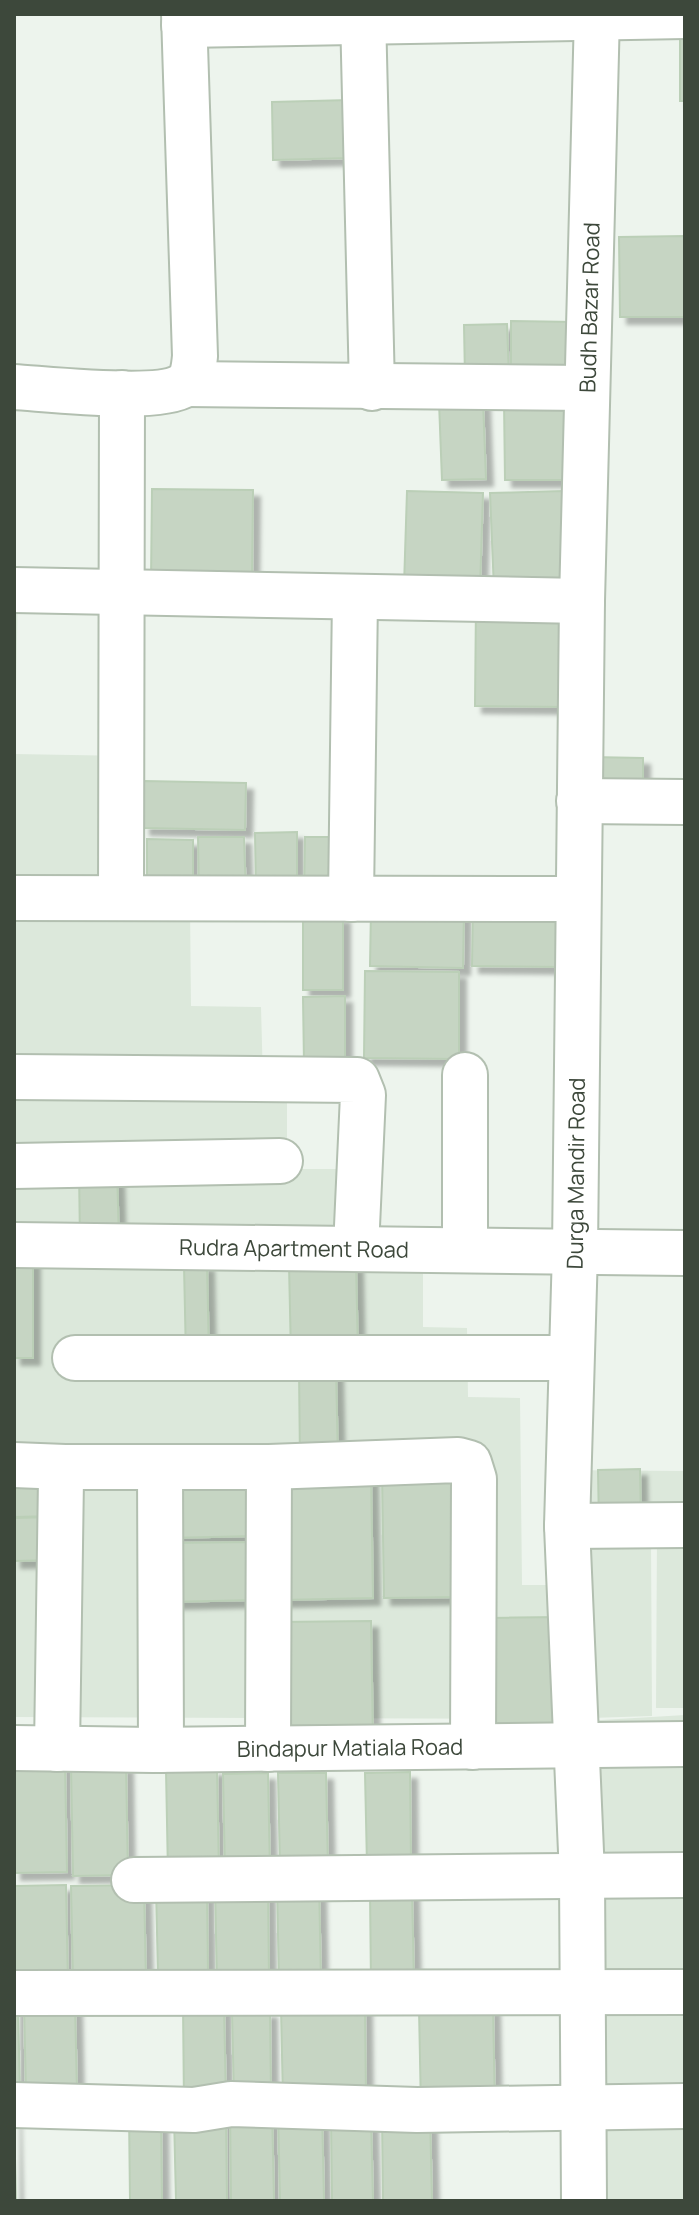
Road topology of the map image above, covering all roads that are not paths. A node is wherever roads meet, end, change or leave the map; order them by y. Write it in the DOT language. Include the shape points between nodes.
graph roads {
  1 [pos="597,15"];
  2 [pos="685,16"];
  3 [pos="363,17"];
  4 [pos="184,20"];
  5 [pos="186,384"];
  6 [pos="14,387"];
  7 [pos="372,388"];
  8 [pos="586,388"];
  9 [pos="122,393"];
  10 [pos="14,590"];
  11 [pos="123,593"];
  12 [pos="355,597"];
  13 [pos="582,601"];
  14 [pos="579,801"];
  15 [pos="685,802"];
  16 [pos="121,897"];
  17 [pos="14,898"];
  18 [pos="351,899"];
  19 [pos="577,899"];
  20 [pos="465,1075"];
  21 [pos="14,1077"];
  22 [pos="280,1161"];
  23 [pos="14,1166"];
  24 [pos="14,1245"];
  25 [pos="356,1248"];
  26 [pos="465,1250"];
  27 [pos="575,1251"];
  28 [pos="685,1253"];
  29 [pos="75,1358"];
  30 [pos="571,1358"];
  31 [pos="14,1465"];
  32 [pos="65,1467"];
  33 [pos="160,1467"];
  34 [pos="269,1467"];
  35 [pos="685,1525"];
  36 [pos="567,1526"];
  37 [pos="685,1744"];
  38 [pos="574,1745"];
  39 [pos="473,1747"];
  40 [pos="14,1748"];
  41 [pos="57,1749"];
  42 [pos="268,1749"];
  43 [pos="161,1750"];
  44 [pos="582,1875"];
  45 [pos="685,1875"];
  46 [pos="134,1880"];
  47 [pos="685,1992"];
  48 [pos="14,1993"];
  49 [pos="583,1993"];
  50 [pos="14,2105"];
  51 [pos="685,2106"];
  52 [pos="584,2108"];
  53 [pos="584,2201"];
  1 -- 2 [label="street"];
  1 -- 3 [label="street"];
  1 -- 8 [label="street, Budh Bazar Road"];
  3 -- 4 [label="street"];
  3 -- 7 [label="street"];
  4 -- 5 [label="street" via="195,356"];
  5 -- 7 [label="street"];
  5 -- 9 [label="street" via="169,391"];
  6 -- 9 [label="street"];
  7 -- 8 [label="street"];
  8 -- 13 [label="street, Budh Bazar Road"];
  9 -- 11 [label="street"];
  10 -- 11 [label="street"];
  11 -- 12 [label="street"];
  11 -- 16 [label="street"];
  12 -- 13 [label="street"];
  12 -- 18 [label="street"];
  13 -- 14 [label="street, Durga Mandir Road"];
  14 -- 15 [label="street"];
  14 -- 19 [label="street, Durga Mandir Road"];
  16 -- 17 [label="street"];
  16 -- 18 [label="street"];
  18 -- 19 [label="street"];
  19 -- 27 [label="street, Durga Mandir Road"];
  20 -- 26 [label="street"];
  21 -- 25 [label="street" via="357,1080 363,1095"];
  22 -- 23 [label="street"];
  24 -- 25 [label="street, Rudra Apartment Road"];
  25 -- 26 [label="street, Rudra Apartment Road"];
  26 -- 27 [label="street, Rudra Apartment Road"];
  27 -- 28 [label="street, Rudra Apartment Road"];
  27 -- 30 [label="street, Durga Mandir Road"];
  29 -- 30 [label="street"];
  30 -- 36 [label="street, Durga Mandir Road"];
  31 -- 32 [label="street"];
  32 -- 33 [label="street"];
  32 -- 41 [label="street"];
  33 -- 34 [label="street"];
  33 -- 43 [label="street"];
  34 -- 39 [label="street" via="469,1463"];
  34 -- 42 [label="street"];
  35 -- 36 [label="street"];
  36 -- 38 [label="street, Durga Mandir Road"];
  37 -- 38 [label="street, Bindapur Matiala Road"];
  38 -- 39 [label="street, Bindapur Matiala Road"];
  38 -- 44 [label="street, Durga Mandir Road"];
  39 -- 42 [label="street, Bindapur Matiala Road"];
  40 -- 41 [label="street, Bindapur Matiala Road"];
  41 -- 43 [label="street, Bindapur Matiala Road"];
  42 -- 43 [label="street, Bindapur Matiala Road"];
  44 -- 45 [label="street"];
  44 -- 46 [label="street"];
  44 -- 49 [label="street, Durga Mandir Road"];
  47 -- 49 [label="street"];
  48 -- 49 [label="street"];
  49 -- 52 [label="street, Durga Mandir Road"];
  50 -- 52 [label="street" via="194,2110 231,2104"];
  51 -- 52 [label="street"];
  52 -- 53 [label="street, Durga Mandir Road"];
}
